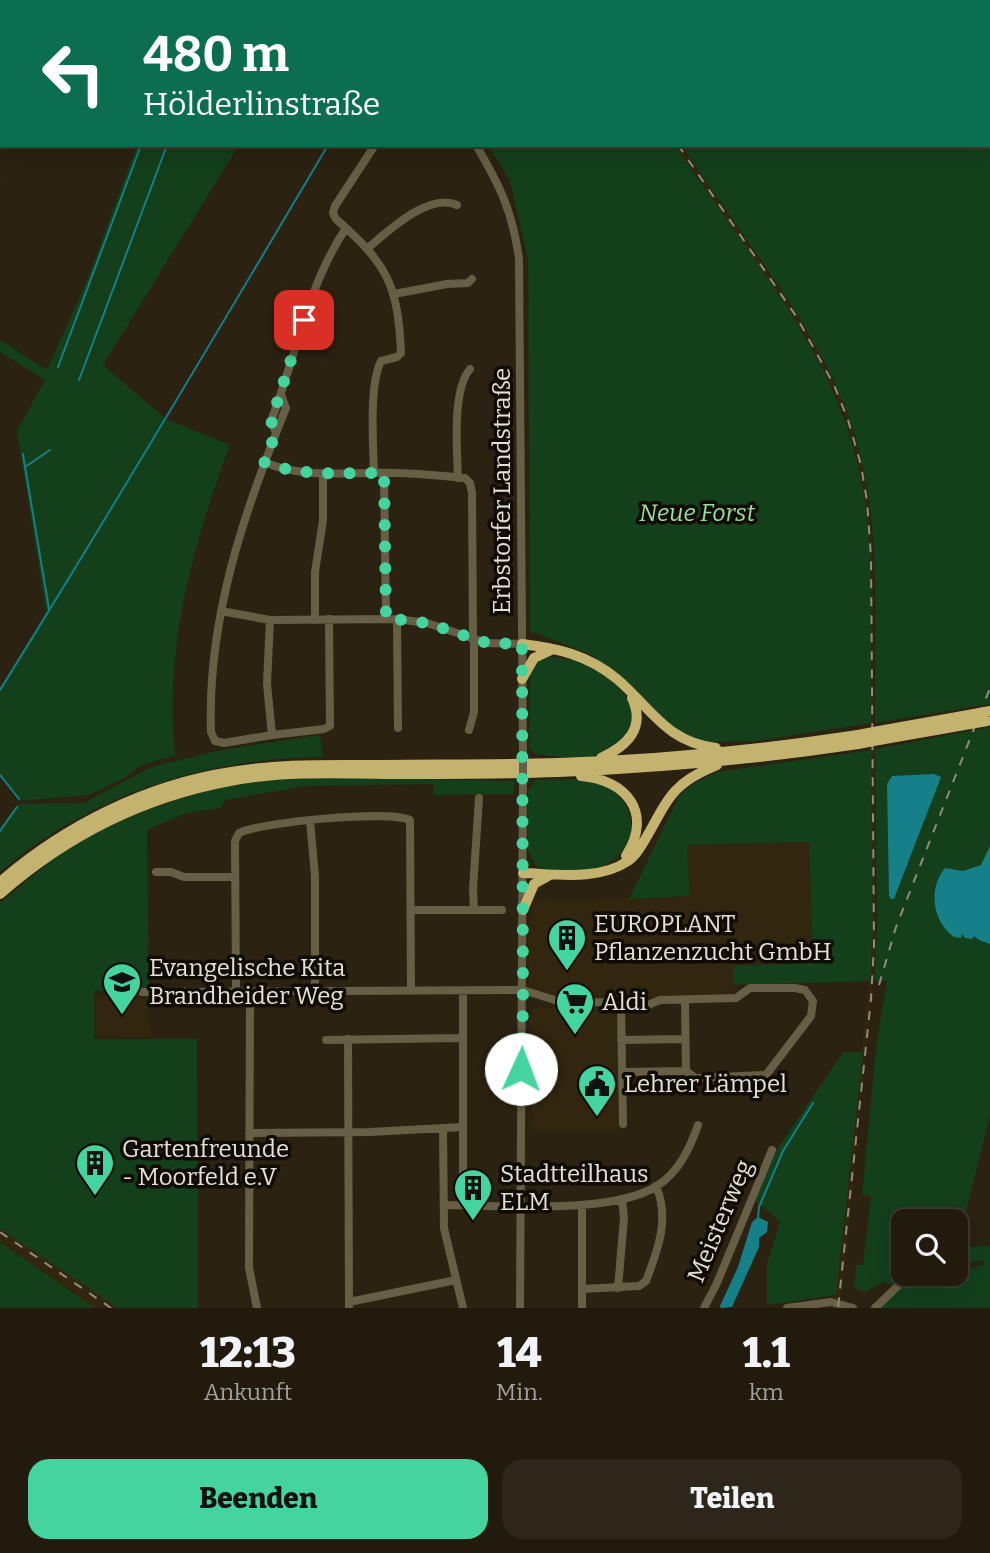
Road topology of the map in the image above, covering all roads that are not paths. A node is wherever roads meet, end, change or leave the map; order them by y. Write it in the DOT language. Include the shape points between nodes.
graph roads {
  1 [pos="373,147"];
  2 [pos="477,147"];
  3 [pos="457,205"];
  4 [pos="346,228"];
  5 [pos="368,248"];
  6 [pos="472,279"];
  7 [pos="394,294"];
  8 [pos="470,369"];
  9 [pos="264,462"];
  10 [pos="374,473"];
  11 [pos="384,473"];
  12 [pos="323,474"];
  13 [pos="458,478"];
  14 [pos="220,611"];
  15 [pos="386,618"];
  16 [pos="397,619"];
  17 [pos="270,620"];
  18 [pos="315,620"];
  19 [pos="329,620"];
  20 [pos="474,640"];
  21 [pos="522,644"];
  22 [pos="556,648"];
  23 [pos="522,679"];
  24 [pos="628,689"];
  25 [pos="989,717"];
  26 [pos="398,728"];
  27 [pos="469,730"];
  28 [pos="272,734"];
  29 [pos="858,739"];
  30 [pos="757,748"];
  31 [pos="595,761"];
  32 [pos="729,761"];
  33 [pos="559,772"];
  34 [pos="479,798"];
  35 [pos="310,820"];
  36 [pos="618,865"];
  37 [pos="156,872"];
  38 [pos="523,873"];
  39 [pos="553,874"];
  40 [pos="236,877"];
  41 [pos="0,882"];
  42 [pos="0,894"];
  43 [pos="474,909"];
  44 [pos="502,909"];
  45 [pos="412,910"];
  46 [pos="523,910"];
  47 [pos="523,990"];
  48 [pos="315,991"];
  49 [pos="411,991"];
  50 [pos="463,991"];
  51 [pos="142,992"];
  52 [pos="236,992"];
  53 [pos="250,992"];
  54 [pos="685,1000"];
  55 [pos="621,1006"];
  56 [pos="463,1038"];
  57 [pos="348,1039"];
  58 [pos="685,1039"];
  59 [pos="326,1040"];
  60 [pos="621,1040"];
  61 [pos="686,1071"];
  62 [pos="622,1072"];
  63 [pos="623,1124"];
  64 [pos="698,1125"];
  65 [pos="463,1127"];
  66 [pos="443,1128"];
  67 [pos="349,1132"];
  68 [pos="249,1133"];
  69 [pos="772,1150"];
  70 [pos="656,1186"];
  71 [pos="622,1199"];
  72 [pos="444,1205"];
  73 [pos="463,1205"];
  74 [pos="521,1205"];
  75 [pos="582,1205"];
  76 [pos="456,1280"];
  77 [pos="898,1286"];
  78 [pos="618,1288"];
  79 [pos="582,1289"];
  80 [pos="349,1305"];
  81 [pos="257,1308"];
  82 [pos="463,1308"];
  83 [pos="520,1308"];
  84 [pos="582,1308"];
  85 [pos="704,1308"];
  86 [pos="787,1308"];
  87 [pos="853,1308"];
  88 [pos="875,1308"];
  1 -- 4 [label="street" via="333,213"];
  2 -- 21 [label="street, Erbstorfer Landstraße" via="505,196 519,258"];
  3 -- 5 [label="street" via="449,201 429,206 396,224"];
  4 -- 5 [label="street"];
  4 -- 9 [label="street" via="314,293 281,395 286,408"];
  5 -- 7 [label="street"];
  6 -- 7 [label="street" via="468,284"];
  7 -- 10 [label="street" via="401,353 381,361 377,369"];
  8 -- 13 [label="street" via="458,411"];
  9 -- 12 [label="street" via="291,472"];
  9 -- 14 [label="street"];
  10 -- 11 [label="street"];
  10 -- 12 [label="street"];
  11 -- 13 [label="street"];
  11 -- 15 [label="street"];
  12 -- 18 [label="street"];
  13 -- 20 [label="street" via="470,483 472,493"];
  14 -- 17 [label="street"];
  14 -- 28 [label="street" via="211,673 211,732 215,741 224,743"];
  15 -- 16 [label="street"];
  15 -- 19 [label="street"];
  16 -- 20 [label="street" via="427,623"];
  16 -- 26 [label="street"];
  17 -- 18 [label="street"];
  17 -- 28 [label="street" via="267,684"];
  18 -- 19 [label="street"];
  19 -- 28 [label="street" via="330,726"];
  20 -- 21 [label="street"];
  20 -- 27 [label="street" via="474,712"];
  21 -- 22 [label="highway"];
  21 -- 23 [label="street, Erbstorfer Landstraße"];
  22 -- 23 [label="highway" via="534,658"];
  22 -- 24 [label="highway" via="594,663"];
  23 -- 38 [label="street, Erbstorfer Landstraße, bridge"];
  24 -- 30 [label="highway" via="667,730 689,742 715,748"];
  24 -- 31 [label="highway" via="638,719 635,732 620,748"];
  25 -- 29 [label="highway, bridge"];
  29 -- 30 [label="highway"];
  29 -- 32 [label="highway"];
  30 -- 31 [label="highway"];
  31 -- 41 [label="highway" via="301,766 206,776 94,818"];
  32 -- 33 [label="highway"];
  32 -- 36 [label="highway" via="697,773 676,789 636,853"];
  33 -- 36 [label="highway" via="606,781 632,802 637,835"];
  33 -- 42 [label="highway" via="312,774 208,785 90,830 54,851"];
  34 -- 43 [label="street"];
  35 -- 40 [label="street" via="243,830 236,836"];
  35 -- 45 [label="street" via="410,820"];
  35 -- 48 [label="street"];
  36 -- 39 [label="highway" via="599,872"];
  37 -- 40 [label="street"];
  38 -- 39 [label="highway"];
  38 -- 46 [label="street, Erbstorfer Landstraße"];
  39 -- 46 [label="highway" via="534,884"];
  40 -- 52 [label="street"];
  43 -- 44 [label="street"];
  43 -- 45 [label="street"];
  45 -- 49 [label="street"];
  46 -- 47 [label="street, Erbstorfer Landstraße"];
  47 -- 50 [label="street"];
  47 -- 55 [label="street" via="560,1003 614,1002"];
  47 -- 74 [label="street, Erbstorfer Landstraße"];
  48 -- 49 [label="street"];
  48 -- 53 [label="street"];
  49 -- 50 [label="street"];
  50 -- 56 [label="street"];
  51 -- 52 [label="street"];
  52 -- 53 [label="street"];
  53 -- 68 [label="street"];
  54 -- 55 [label="street"];
  54 -- 58 [label="street"];
  54 -- 61 [label="street" via="736,998 750,988 795,988 805,990 813,1001 811,1016 766,1074 695,1078"];
  55 -- 60 [label="street"];
  56 -- 57 [label="street"];
  56 -- 65 [label="street"];
  57 -- 59 [label="street"];
  57 -- 67 [label="street"];
  58 -- 60 [label="street"];
  58 -- 61 [label="street"];
  60 -- 62 [label="street"];
  61 -- 62 [label="street"];
  62 -- 63 [label="street"];
  64 -- 70 [label="street" via="685,1157"];
  65 -- 66 [label="street"];
  65 -- 73 [label="street"];
  66 -- 67 [label="street"];
  66 -- 72 [label="street"];
  67 -- 68 [label="street"];
  67 -- 80 [label="street"];
  68 -- 81 [label="street" via="249,1268"];
  69 -- 85 [label="street, Meisterweg"];
  70 -- 71 [label="street"];
  70 -- 78 [label="street" via="663,1226 649,1275 643,1285"];
  71 -- 75 [label="street"];
  71 -- 78 [label="street"];
  72 -- 73 [label="street"];
  72 -- 76 [label="street"];
  73 -- 74 [label="street"];
  74 -- 75 [label="street"];
  74 -- 83 [label="street, Erbstorfer Landstraße"];
  75 -- 79 [label="street"];
  76 -- 80 [label="street"];
  76 -- 82 [label="street"];
  77 -- 88 [label="street"];
  78 -- 79 [label="street"];
  79 -- 84 [label="street"];
  86 -- 87 [label="street" via="831,1302"];
}
